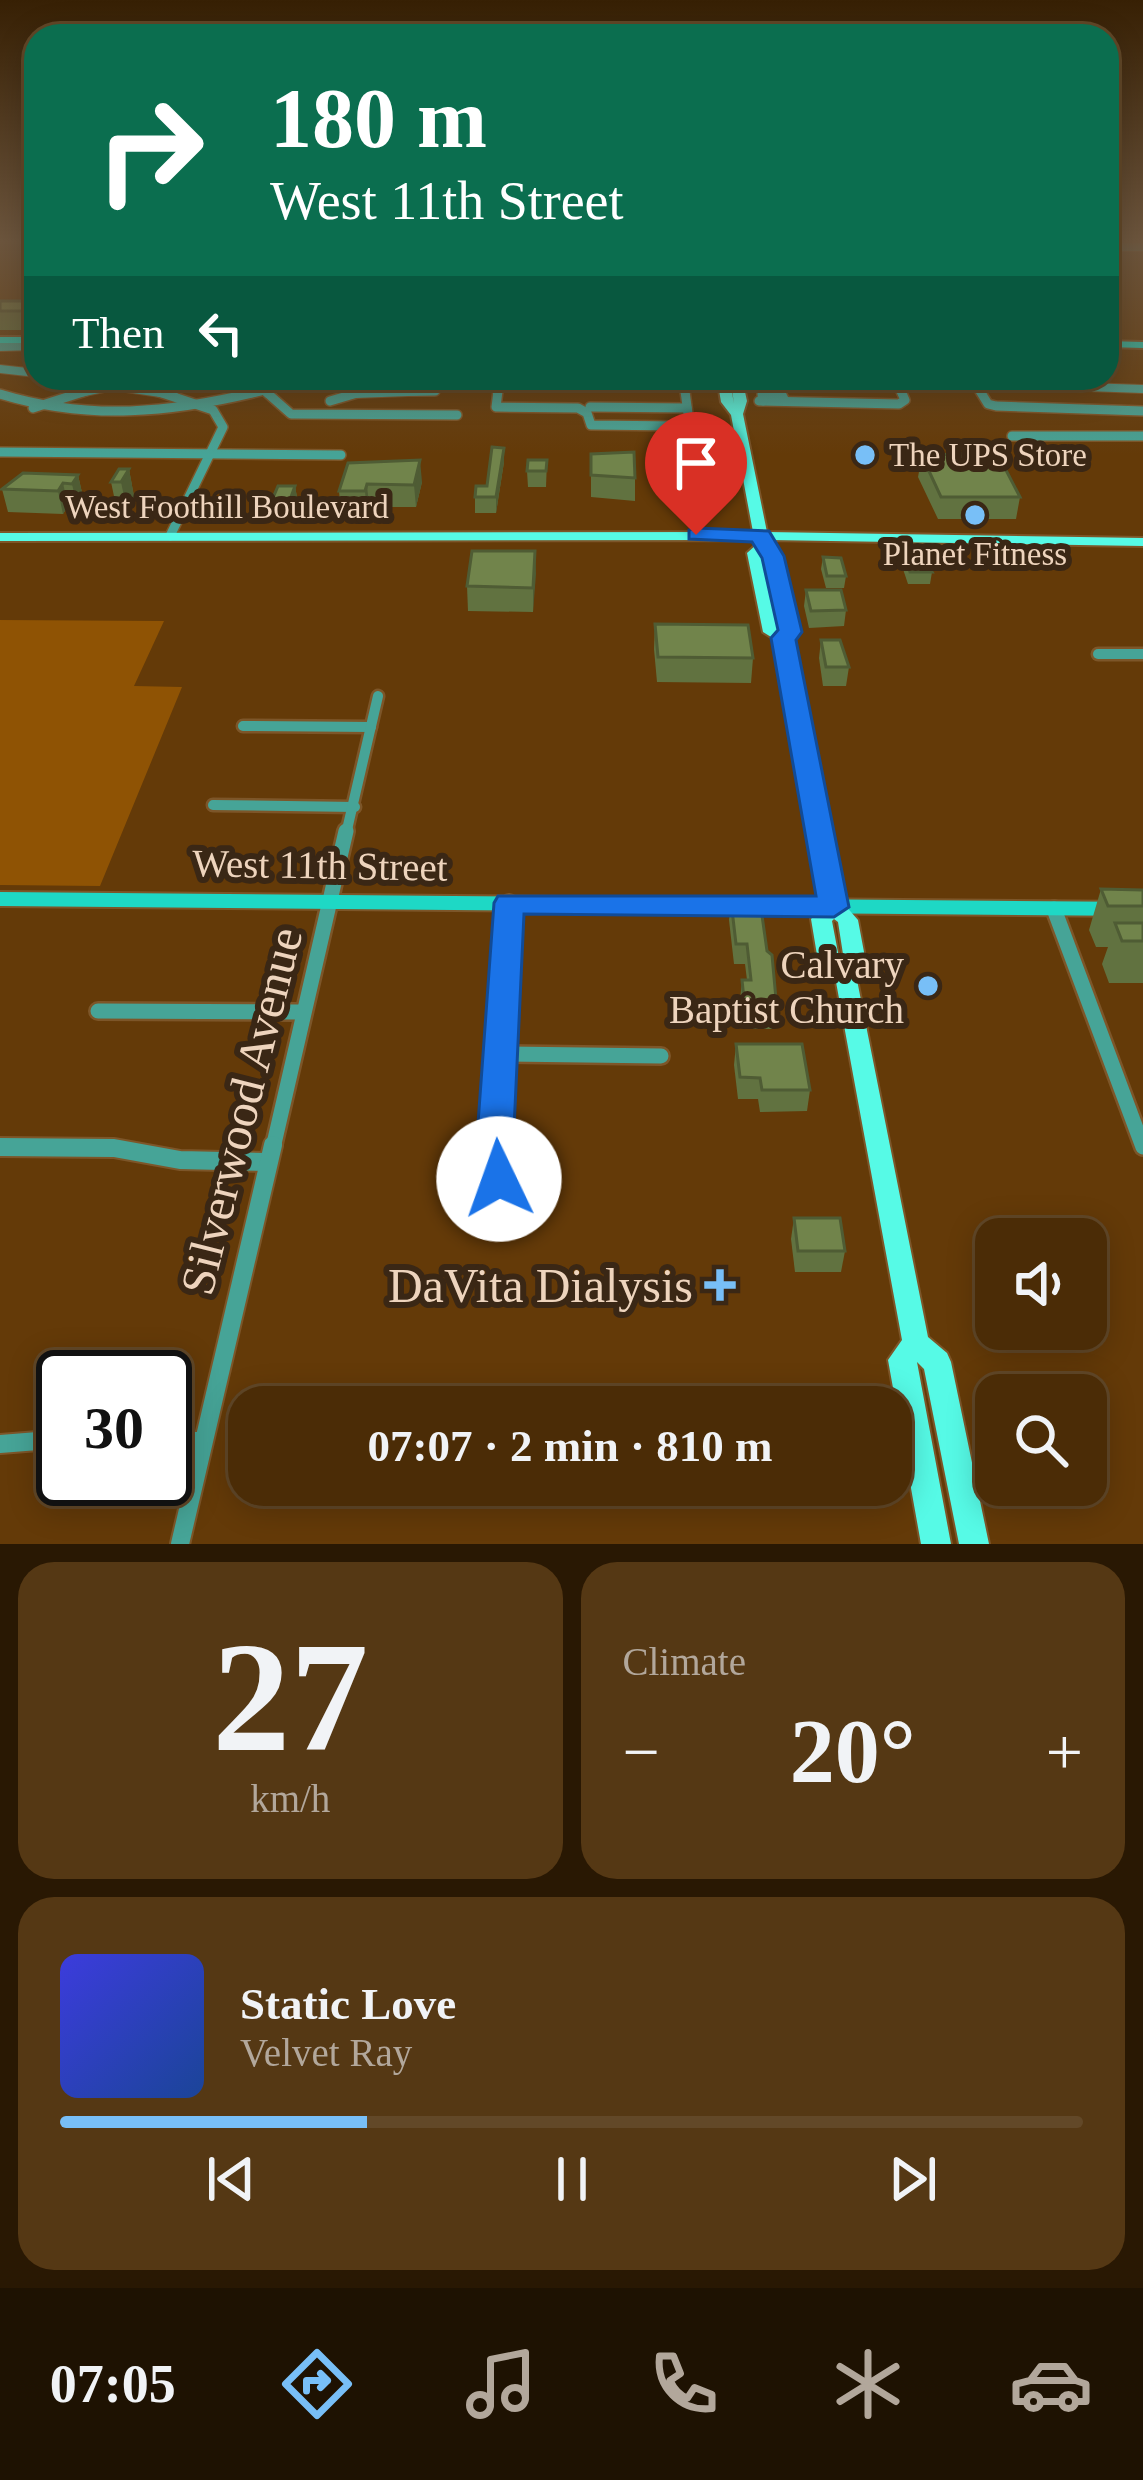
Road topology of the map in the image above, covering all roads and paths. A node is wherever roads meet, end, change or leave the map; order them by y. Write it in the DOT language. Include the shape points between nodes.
graph roads {
  1 [pos="78,390"];
  2 [pos="92,390"];
  3 [pos="165,390"];
  4 [pos="175,390"];
  5 [pos="266,390"];
  6 [pos="497,390"];
  7 [pos="685,390"];
  8 [pos="725,390"];
  9 [pos="739,390"];
  10 [pos="901,390"];
  11 [pos="979,390"];
  12 [pos="263,391"];
  13 [pos="435,391"];
  14 [pos="82,392"];
  15 [pos="172,392"];
  16 [pos="0,394"];
  17 [pos="14,400"];
  18 [pos="330,401"];
  19 [pos="761,401"];
  20 [pos="0,405"];
  21 [pos="208,406"];
  22 [pos="584,407"];
  23 [pos="33,408"];
  24 [pos="687,408"];
  25 [pos="1143,411"];
  26 [pos="737,414"];
  27 [pos="430,415"];
  28 [pos="457,415"];
  29 [pos="1012,436"];
  30 [pos="1143,436"];
  31 [pos="0,452"];
  32 [pos="342,452"];
  33 [pos="210,454"];
  34 [pos="170,536"];
  35 [pos="0,537"];
  36 [pos="762,541"];
  37 [pos="1143,542"];
  38 [pos="1098,654"];
  39 [pos="1143,654"];
  40 [pos="378,696"];
  41 [pos="242,725"];
  42 [pos="371,727"];
  43 [pos="213,805"];
  44 [pos="355,806"];
  45 [pos="0,899"];
  46 [pos="334,902"];
  47 [pos="509,903"];
  48 [pos="834,907"];
  49 [pos="1054,909"];
  50 [pos="1143,909"];
  51 [pos="98,1011"];
  52 [pos="301,1012"];
  53 [pos="499,1054"];
  54 [pos="661,1056"];
  55 [pos="0,1147"];
  56 [pos="1143,1147"];
  57 [pos="267,1162"];
  58 [pos="499,1179"];
  59 [pos="916,1345"];
  60 [pos="36,1441"];
  61 [pos="192,1441"];
  62 [pos="201,1441"];
  63 [pos="0,1444"];
  64 [pos="180,1544"];
  65 [pos="936,1544"];
  66 [pos="974,1544"];
  1 -- 14 [label="street"];
  2 -- 14 [label="street"];
  3 -- 15 [label="street"];
  4 -- 15 [label="street"];
  5 -- 12 [label="street"];
  6 -- 22 [label="street" via="494,412"];
  7 -- 24 [label="street"];
  8 -- 26 [label="main road"];
  9 -- 26 [label="main road"];
  10 -- 19 [label="street" via="899,404"];
  11 -- 25 [label="street" via="996,406"];
  12 -- 21 [label="street"];
  12 -- 27 [label="street" via="291,413"];
  13 -- 18 [label="street" via="364,391"];
  13 -- 27 [label="street"];
  14 -- 23 [label="street"];
  15 -- 21 [label="street"];
  16 -- 17 [label="street"];
  17 -- 20 [label="street"];
  17 -- 23 [label="street"];
  21 -- 23 [label="street"];
  21 -- 33 [label="street" via="225,421"];
  22 -- 24 [label="street"];
  22 -- 24 [label="street" via="591,425 686,424"];
  26 -- 36 [label="main road"];
  27 -- 28 [label="street"];
  29 -- 30 [label="street"];
  31 -- 33 [label="street"];
  32 -- 33 [label="street"];
  33 -- 34 [label="street"];
  34 -- 35 [label="main road, West Foothill Boulevard"];
  34 -- 36 [label="main road, West Foothill Boulevard"];
  36 -- 37 [label="main road, West Foothill Boulevard"];
  36 -- 48 [label="main road" via="773,556 790,632 783,638"];
  38 -- 39 [label="street"];
  40 -- 42 [label="street, Silverwood Avenue"];
  41 -- 42 [label="street"];
  42 -- 44 [label="street, Silverwood Avenue"];
  43 -- 44 [label="street"];
  44 -- 46 [label="street, Silverwood Avenue"];
  45 -- 46 [label="street, West 11th Street"];
  46 -- 47 [label="street, West 11th Street"];
  46 -- 52 [label="street, Silverwood Avenue"];
  47 -- 48 [label="street, West 11th Street"];
  47 -- 53 [label="street"];
  48 -- 49 [label="street, West 11th Street"];
  48 -- 59 [label="main road" via="821,920 830,967 846,978"];
  49 -- 50 [label="street, West 11th Street"];
  49 -- 56 [label="street"];
  51 -- 52 [label="street"];
  52 -- 57 [label="street, Silverwood Avenue"];
  53 -- 54 [label="street"];
  53 -- 58 [label="street"];
  55 -- 57 [label="street"];
  57 -- 62 [label="street, Silverwood Avenue"];
  59 -- 65 [label="main road" via="902,1360"];
  59 -- 66 [label="main road" via="937,1362"];
  60 -- 63 [label="street"];
  61 -- 62 [label="street"];
  62 -- 64 [label="street, Silverwood Avenue"];
}
